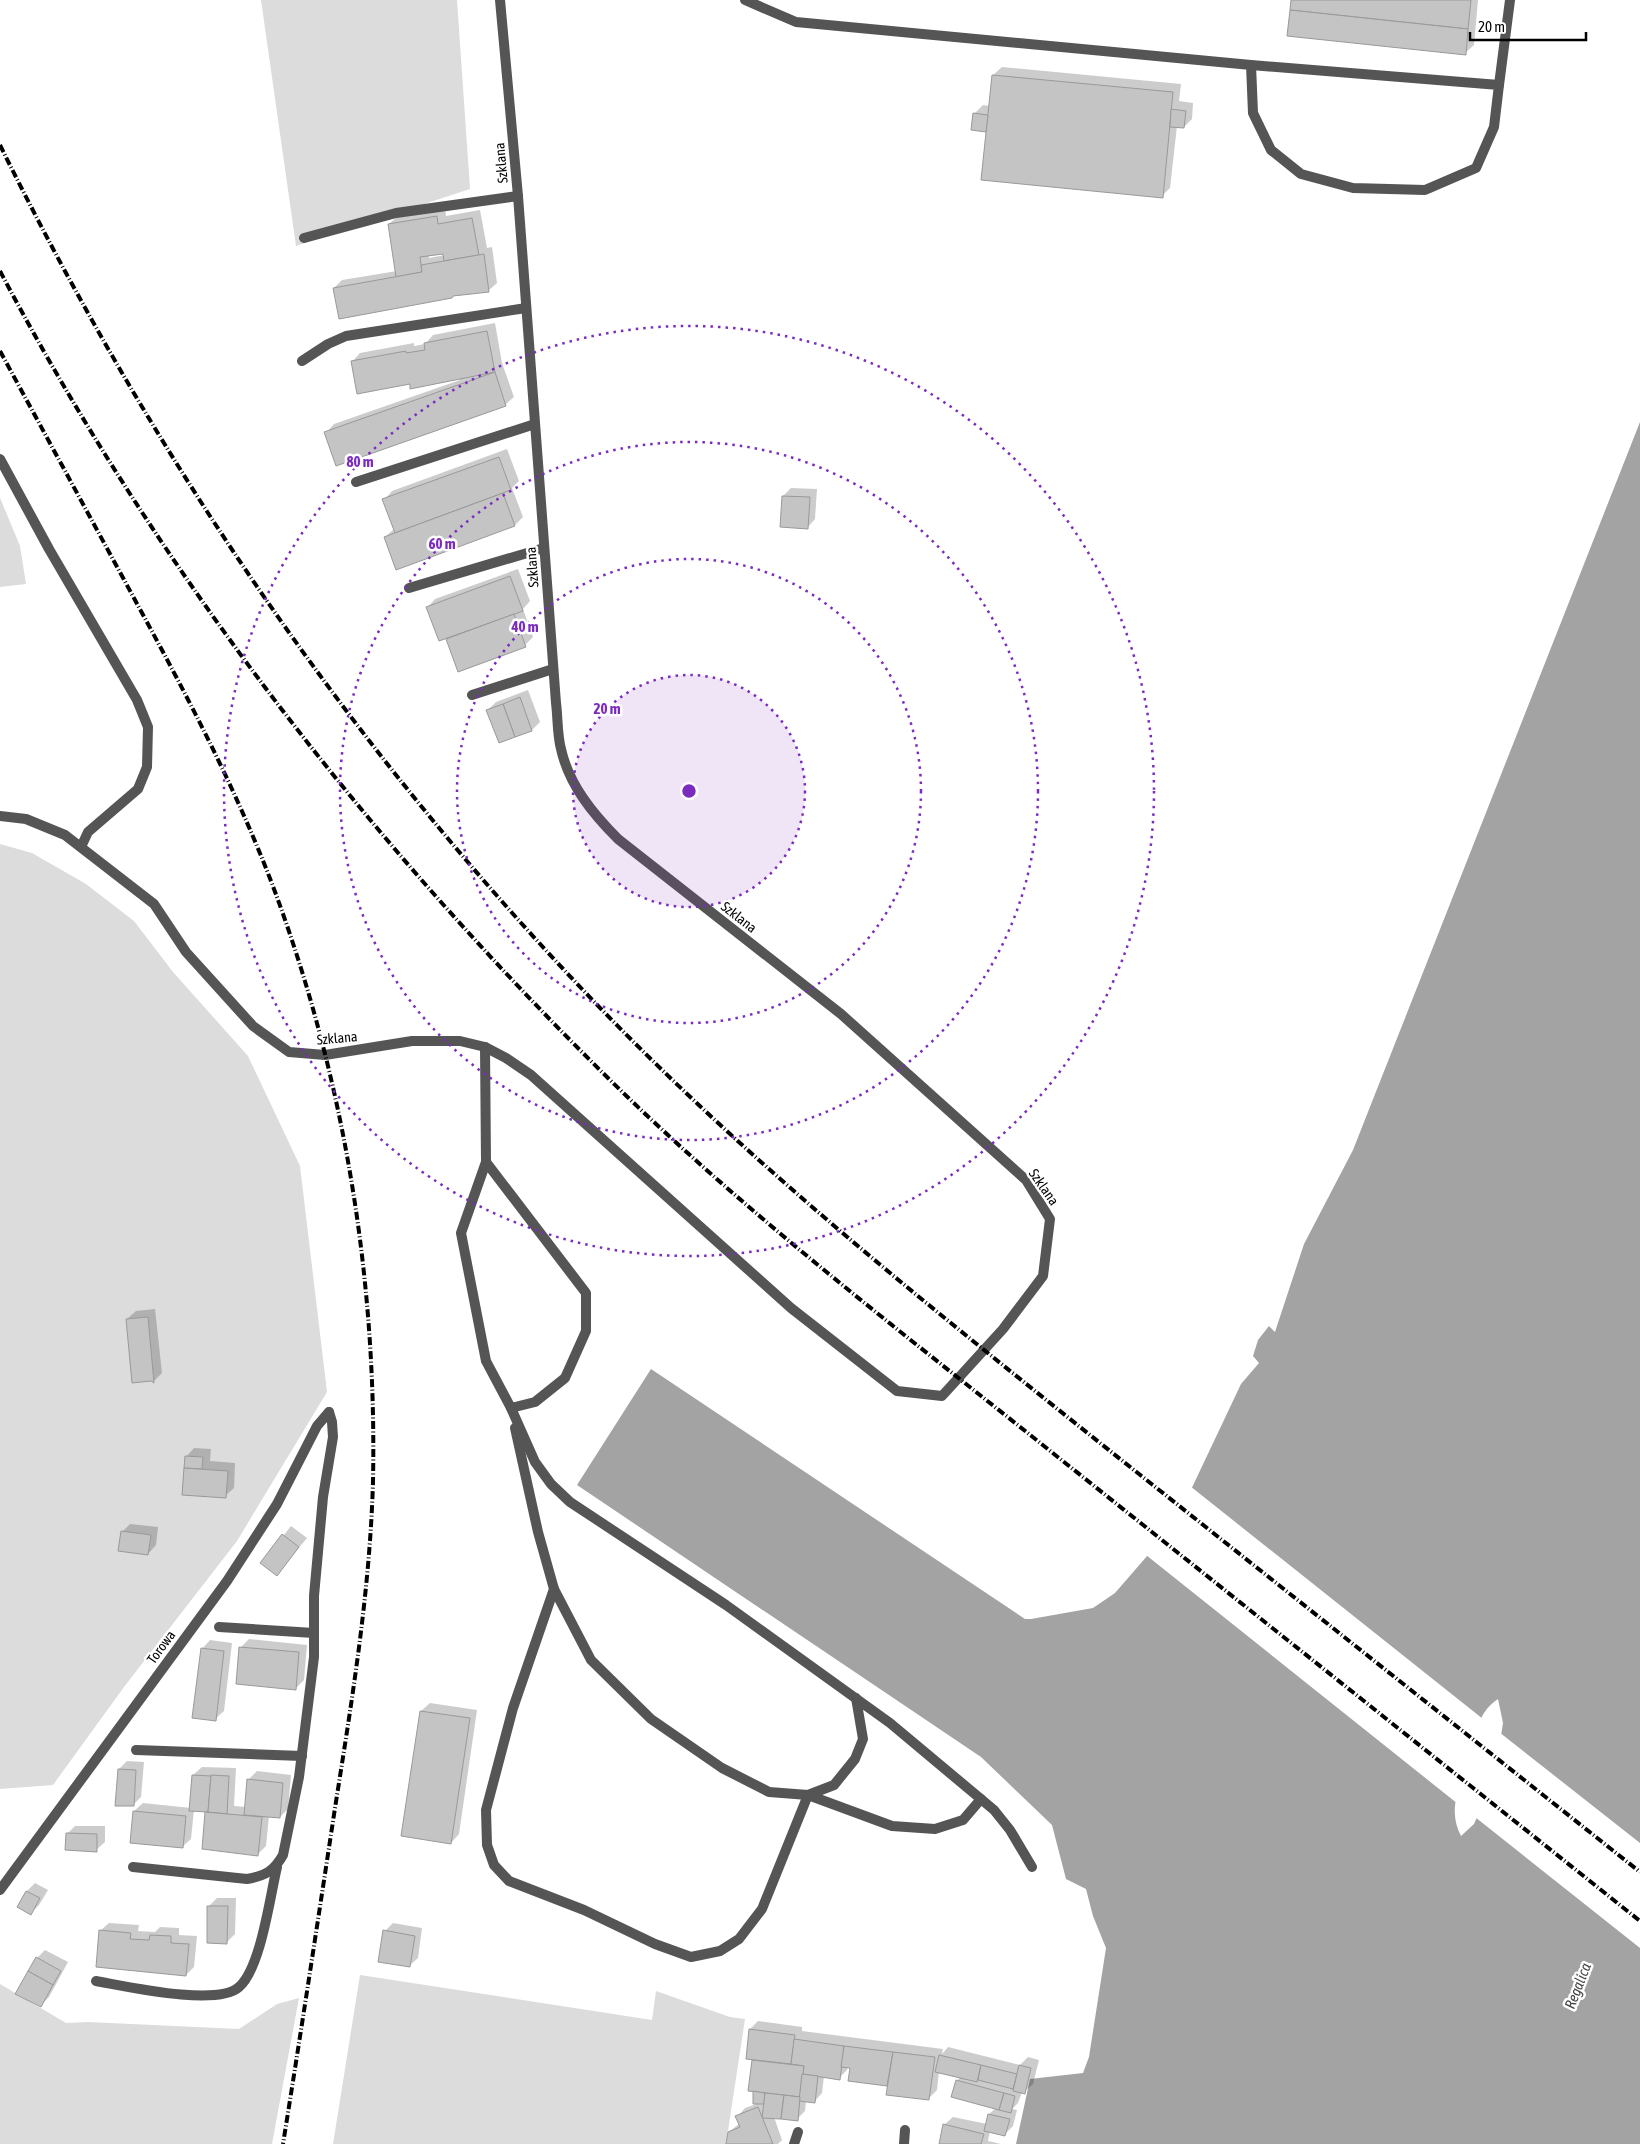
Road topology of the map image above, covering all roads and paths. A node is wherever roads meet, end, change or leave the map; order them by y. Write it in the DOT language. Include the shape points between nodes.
graph roads {
  1 [pos="500,0"];
  2 [pos="745,0"];
  3 [pos="1510,0"];
  4 [pos="1251,65"];
  5 [pos="1499,85"];
  6 [pos="518,196"];
  7 [pos="304,238"];
  8 [pos="526,308"];
  9 [pos="302,361"];
  10 [pos="535,424"];
  11 [pos="0,459"];
  12 [pos="356,482"];
  13 [pos="544,548"];
  14 [pos="409,588"];
  15 [pos="553,668"];
  16 [pos="472,694"];
  17 [pos="0,816"];
  18 [pos="81,847"];
  19 [pos="484,1047"];
  20 [pos="486,1162"];
  21 [pos="511,1408"];
  22 [pos="554,1589"];
  23 [pos="219,1627"];
  24 [pos="314,1633"];
  25 [pos="856,1698"];
  26 [pos="136,1750"];
  27 [pos="302,1756"];
  28 [pos="808,1796"];
  29 [pos="981,1799"];
  30 [pos="277,1867"];
  31 [pos="1032,1867"];
  32 [pos="133,1868"];
  33 [pos="0,1890"];
  34 [pos="96,1981"];
  35 [pos="906,2130"];
  36 [pos="798,2132"];
  37 [pos="794,2144"];
  38 [pos="904,2144"];
  1 -- 6 [label="lane, Szklana"];
  2 -- 4 [label="lane" via="796,22"];
  3 -- 5 [label="lane"];
  4 -- 5 [label="lane"];
  4 -- 5 [label="lane" via="1253,113 1271,150 1301,174 1352,188 1425,190 1476,168 1494,127"];
  6 -- 7 [label="lane" via="396,213"];
  6 -- 8 [label="lane, Szklana"];
  8 -- 9 [label="lane" via="346,336"];
  8 -- 10 [label="lane, Szklana"];
  10 -- 12 [label="lane"];
  10 -- 13 [label="lane, Szklana"];
  11 -- 18 [label="lane" via="48,549 137,700 148,727 147,767 138,789 88,832"];
  13 -- 14 [label="lane"];
  13 -- 15 [label="lane, Szklana"];
  15 -- 16 [label="lane"];
  15 -- 19 [label="lane, Szklana" via="561,749 574,784 595,815 618,839 841,1014 1026,1180 1050,1219 1043,1276 1003,1329 942,1396 897,1390 791,1308 531,1075"];
  17 -- 18 [label="lane, Szklana" via="26,819 65,835"];
  18 -- 19 [label="lane, Szklana" via="154,904 192,960 253,1026 289,1052 325,1055 412,1042 460,1041"];
  19 -- 20 [label="lane"];
  20 -- 21 [label="lane" via="461,1233 486,1360"];
  20 -- 21 [label="lane" via="586,1293 586,1331 565,1378 535,1402"];
  21 -- 22 [label="lane"];
  21 -- 25 [label="lane" via="535,1462 570,1502 726,1605"];
  22 -- 28 [label="lane" via="591,1660 651,1719 722,1768 769,1792"];
  22 -- 28 [label="lane" via="513,1708 486,1810 487,1845 494,1865 509,1881 691,1957 720,1951 739,1938 762,1909"];
  23 -- 24 [label="lane"];
  24 -- 27 [label="lane"];
  24 -- 33 [label="lane, Torowa" via="323,1497 333,1438 329,1412 317,1426 277,1504 227,1581"];
  25 -- 28 [label="lane" via="863,1739 855,1759 834,1785"];
  25 -- 29 [label="lane"];
  26 -- 27 [label="lane"];
  27 -- 30 [label="lane" via="283,1855"];
  28 -- 29 [label="lane" via="892,1826 935,1829 963,1820"];
  29 -- 31 [label="lane" via="1010,1830"];
  30 -- 32 [label="lane" via="263,1876 247,1879"];
  30 -- 34 [label="lane" via="256,1957 239,1987 228,1993 207,1995 169,1993"];
  35 -- 38 [label="lane"];
  36 -- 37 [label="lane"];
}
